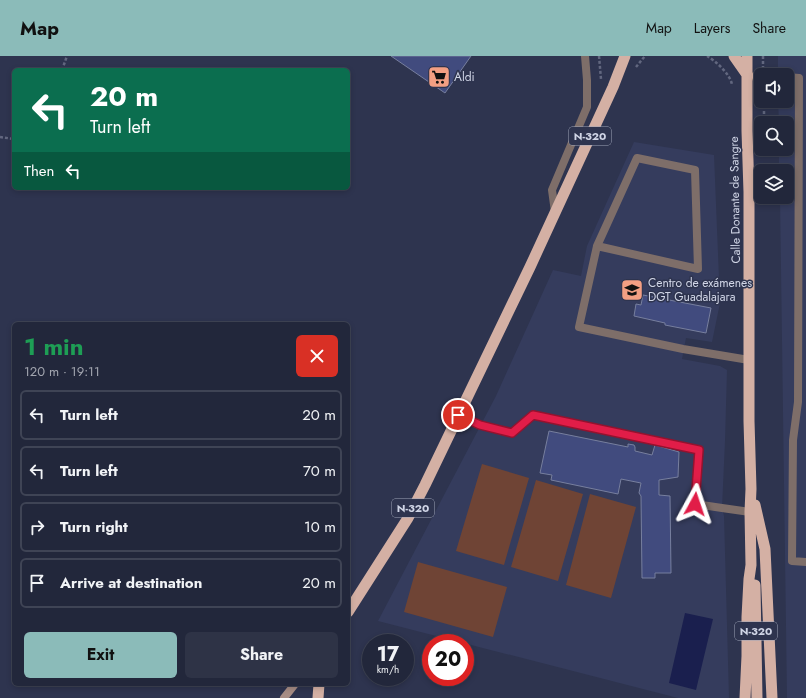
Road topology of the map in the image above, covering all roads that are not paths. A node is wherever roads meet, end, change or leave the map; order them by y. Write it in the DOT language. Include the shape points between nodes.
graph roads {
  1 [pos="585,56"];
  2 [pos="734,56"];
  3 [pos="747,56"];
  4 [pos="626,57"];
  5 [pos="748,76"];
  6 [pos="754,76"];
  7 [pos="794,78"];
  8 [pos="554,212"];
  9 [pos="597,246"];
  10 [pos="749,360"];
  11 [pos="798,402"];
  12 [pos="806,407"];
  13 [pos="458,415"];
  14 [pos="751,488"];
  15 [pos="750,512"];
  16 [pos="806,562"];
  17 [pos="751,565"];
  18 [pos="350,609"];
  19 [pos="293,686"];
  20 [pos="319,686"];
  21 [pos="284,698"];
  22 [pos="318,698"];
  23 [pos="745,698"];
  24 [pos="757,698"];
  25 [pos="772,698"];
  1 -- 8 [label="street" via="587,107 552,190"];
  2 -- 5 [label="highway"];
  3 -- 5 [label="highway, Calle Donante de Sangre / N-320"];
  4 -- 8 [label="highway, N-320"];
  5 -- 6 [label="street"];
  5 -- 10 [label="highway, Calle Donante de Sangre / N-320"];
  7 -- 11 [label="street" via="799,78"];
  8 -- 13 [label="highway, N-320" via="530,268"];
  9 -- 9 [label="street" via="638,158 695,170 698,269"];
  9 -- 10 [label="street" via="579,327"];
  10 -- 14 [label="highway, Calle Donante de Sangre / N-320"];
  11 -- 12 [label="street"];
  11 -- 16 [label="street" via="793,440 792,561"];
  13 -- 15 [label="street" via="480,425 512,433 533,415 699,450 695,504"];
  13 -- 18 [label="highway, N-320" via="426,486"];
  14 -- 15 [label="highway, Calle Donante de Sangre / N-320"];
  14 -- 25 [label="highway, Calle Donante de Sangre" via="765,549"];
  15 -- 17 [label="highway, Calle Donante de Sangre / N-320"];
  17 -- 23 [label="highway"];
  17 -- 24 [label="highway, N-320" via="755,579"];
  19 -- 21 [label="main road"];
  20 -- 22 [label="highway"];
}
